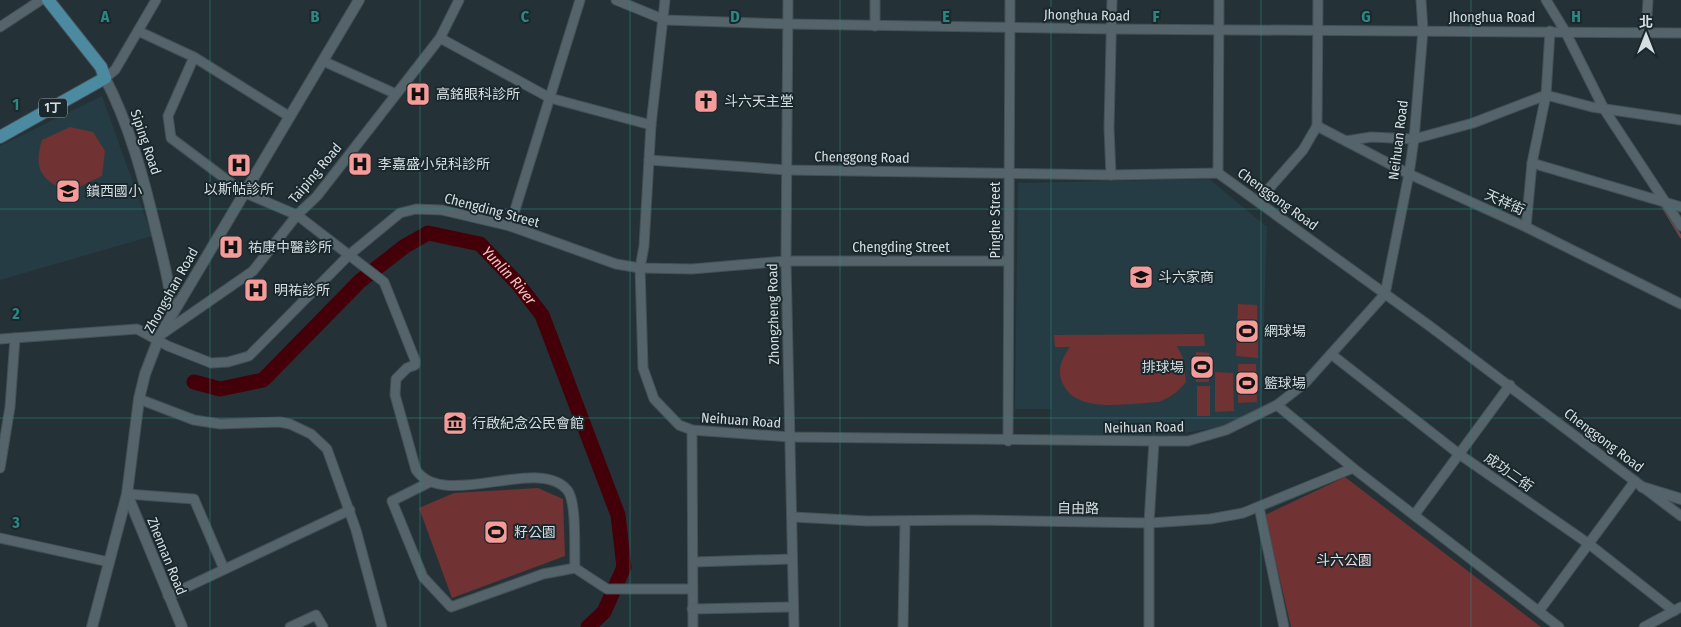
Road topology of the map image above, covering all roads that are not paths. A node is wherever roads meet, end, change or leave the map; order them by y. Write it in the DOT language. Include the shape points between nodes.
graph roads {
  1 [pos="41,0"];
  2 [pos="48,0"];
  3 [pos="156,0"];
  4 [pos="359,0"];
  5 [pos="459,0"];
  6 [pos="580,0"];
  7 [pos="616,0"];
  8 [pos="665,0"];
  9 [pos="788,0"];
  10 [pos="875,0"];
  11 [pos="1010,0"];
  12 [pos="1112,0"];
  13 [pos="1219,0"];
  14 [pos="1318,0"];
  15 [pos="1421,0"];
  16 [pos="1546,0"];
  17 [pos="1648,0"];
  18 [pos="665,20"];
  19 [pos="788,24"];
  20 [pos="0,26"];
  21 [pos="875,26"];
  22 [pos="1009,27"];
  23 [pos="1111,30"];
  24 [pos="1218,30"];
  25 [pos="1318,30"];
  26 [pos="1422,30"];
  27 [pos="138,31"];
  28 [pos="1557,31"];
  29 [pos="1646,32"];
  30 [pos="1681,33"];
  31 [pos="440,38"];
  32 [pos="194,57"];
  33 [pos="323,61"];
  34 [pos="104,78"];
  35 [pos="396,94"];
  36 [pos="1546,95"];
  37 [pos="550,98"];
  38 [pos="1599,108"];
  39 [pos="290,117"];
  40 [pos="1681,120"];
  41 [pos="651,124"];
  42 [pos="1317,126"];
  43 [pos="0,137"];
  44 [pos="1414,139"];
  45 [pos="1346,140"];
  46 [pos="650,160"];
  47 [pos="1532,163"];
  48 [pos="787,170"];
  49 [pos="1218,173"];
  50 [pos="1008,174"];
  51 [pos="1409,174"];
  52 [pos="1111,175"];
  53 [pos="243,192"];
  54 [pos="1258,201"];
  55 [pos="1666,203"];
  56 [pos="1681,207"];
  57 [pos="297,216"];
  58 [pos="510,226"];
  59 [pos="1681,226"];
  60 [pos="1526,227"];
  61 [pos="349,255"];
  62 [pos="786,261"];
  63 [pos="1008,261"];
  64 [pos="640,268"];
  65 [pos="1385,294"];
  66 [pos="1681,304"];
  67 [pos="172,314"];
  68 [pos="159,337"];
  69 [pos="16,338"];
  70 [pos="0,339"];
  71 [pos="1331,354"];
  72 [pos="1510,385"];
  73 [pos="139,399"];
  74 [pos="1277,405"];
  75 [pos="0,407"];
  76 [pos="10,407"];
  77 [pos="692,430"];
  78 [pos="790,437"];
  79 [pos="1008,440"];
  80 [pos="1154,441"];
  81 [pos="1459,454"];
  82 [pos="0,468"];
  83 [pos="1353,468"];
  84 [pos="428,483"];
  85 [pos="1638,484"];
  86 [pos="127,494"];
  87 [pos="1680,497"];
  88 [pos="1259,507"];
  89 [pos="1672,509"];
  90 [pos="350,510"];
  91 [pos="1415,514"];
  92 [pos="1681,516"];
  93 [pos="793,517"];
  94 [pos="905,522"];
  95 [pos="1149,523"];
  96 [pos="0,538"];
  97 [pos="1589,544"];
  98 [pos="792,559"];
  99 [pos="108,562"];
  100 [pos="693,562"];
  101 [pos="575,568"];
  102 [pos="224,569"];
  103 [pos="692,589"];
  104 [pos="168,596"];
  105 [pos="792,607"];
  106 [pos="692,608"];
  107 [pos="1677,609"];
  108 [pos="1539,612"];
  109 [pos="92,627"];
  110 [pos="182,627"];
  111 [pos="290,627"];
  112 [pos="323,627"];
  113 [pos="382,627"];
  114 [pos="693,627"];
  115 [pos="794,627"];
  116 [pos="903,627"];
  117 [pos="1149,627"];
  118 [pos="1284,627"];
  119 [pos="1559,627"];
  120 [pos="1644,627"];
  1 -- 20 [label="street"];
  2 -- 34 [label="main road, Siping Road" via="101,67"];
  3 -- 27 [label="street"];
  4 -- 33 [label="street, Zhongshan Road"];
  5 -- 31 [label="street, Taiping Road"];
  6 -- 37 [label="street"];
  7 -- 18 [label="street, Jhonghua Road"];
  8 -- 18 [label="street"];
  9 -- 19 [label="street, Zhongzheng Road"];
  10 -- 21 [label="street"];
  11 -- 22 [label="street, Pinghe Street"];
  12 -- 23 [label="street"];
  13 -- 24 [label="street"];
  14 -- 25 [label="street"];
  15 -- 26 [label="street, Neihuan Road"];
  16 -- 28 [label="street"];
  17 -- 29 [label="street"];
  18 -- 19 [label="street, Jhonghua Road"];
  18 -- 41 [label="street"];
  19 -- 21 [label="street, Jhonghua Road"];
  19 -- 48 [label="street, Zhongzheng Road"];
  21 -- 22 [label="street, Jhonghua Road"];
  22 -- 23 [label="street, Jhonghua Road"];
  22 -- 50 [label="street, Pinghe Street" via="1011,128"];
  23 -- 24 [label="street, Jhonghua Road"];
  23 -- 52 [label="street"];
  24 -- 25 [label="street, Jhonghua Road"];
  24 -- 49 [label="street"];
  25 -- 26 [label="street, Jhonghua Road"];
  25 -- 42 [label="street"];
  26 -- 28 [label="street, Jhonghua Road"];
  26 -- 44 [label="street, Neihuan Road"];
  27 -- 32 [label="street"];
  27 -- 34 [label="street" via="115,70"];
  28 -- 29 [label="street, Jhonghua Road"];
  28 -- 36 [label="street"];
  28 -- 38 [label="street"];
  29 -- 30 [label="street, Jhonghua Road"];
  31 -- 35 [label="street, Taiping Road"];
  31 -- 37 [label="street"];
  32 -- 39 [label="street"];
  32 -- 53 [label="street" via="168,116 171,138"];
  33 -- 35 [label="street"];
  33 -- 39 [label="street, Zhongshan Road"];
  34 -- 43 [label="main road, 1丁"];
  34 -- 67 [label="street, Siping Road" via="142,173 170,285"];
  35 -- 57 [label="street, Taiping Road" via="317,196"];
  36 -- 38 [label="street"];
  36 -- 44 [label="street" via="1473,123"];
  36 -- 47 [label="street"];
  37 -- 41 [label="street"];
  37 -- 58 [label="street"];
  38 -- 40 [label="street"];
  38 -- 55 [label="street"];
  39 -- 53 [label="street, Zhongshan Road"];
  41 -- 46 [label="street"];
  42 -- 45 [label="street, 天祥街"];
  42 -- 54 [label="street" via="1303,150"];
  44 -- 45 [label="street" via="1371,137"];
  44 -- 51 [label="street, Neihuan Road"];
  45 -- 51 [label="street, 天祥街"];
  46 -- 48 [label="street, Chenggong Road"];
  46 -- 64 [label="street"];
  47 -- 55 [label="street"];
  47 -- 60 [label="street"];
  48 -- 50 [label="street, Chenggong Road"];
  48 -- 62 [label="street, Zhongzheng Road"];
  49 -- 52 [label="street, Chenggong Road"];
  49 -- 54 [label="street, Chenggong Road"];
  50 -- 52 [label="street, Chenggong Road"];
  50 -- 63 [label="street, Pinghe Street"];
  51 -- 60 [label="street, 天祥街"];
  51 -- 65 [label="street, Neihuan Road"];
  53 -- 57 [label="street"];
  53 -- 67 [label="street, Zhongshan Road"];
  54 -- 65 [label="street, Chenggong Road"];
  55 -- 56 [label="street"];
  55 -- 59 [label="street"];
  57 -- 61 [label="street"];
  57 -- 68 [label="street, Taiping Road" via="253,271"];
  58 -- 61 [label="street, Chengding Street" via="442,210 416,209 400,213"];
  58 -- 64 [label="street, Chengding Street" via="616,264"];
  60 -- 66 [label="street, 天祥街"];
  61 -- 68 [label="street, Chengding Street" via="249,356 228,362 210,362"];
  61 -- 84 [label="street" via="384,282 415,360 415,365 396,379 395,395 416,470"];
  62 -- 63 [label="street, Chengding Street"];
  62 -- 64 [label="street, Chengding Street" via="692,269"];
  62 -- 78 [label="street, Zhongzheng Road"];
  63 -- 79 [label="street, Pinghe Street"];
  64 -- 77 [label="street, Neihuan Road" via="643,368 654,400 679,425"];
  65 -- 71 [label="street, Neihuan Road"];
  65 -- 72 [label="street, Chenggong Road"];
  67 -- 68 [label="street, Zhongshan Road"];
  68 -- 69 [label="street, Chengding Street" via="137,330"];
  68 -- 73 [label="street, Zhongshan Road"];
  69 -- 70 [label="street, Chengding Street"];
  69 -- 76 [label="street"];
  71 -- 74 [label="street, Neihuan Road" via="1305,383"];
  71 -- 81 [label="street, 成功二街"];
  72 -- 81 [label="street"];
  72 -- 85 [label="street, Chenggong Road"];
  73 -- 86 [label="street, Zhongshan Road"];
  73 -- 90 [label="street" via="194,420 243,424 280,422 311,434 327,449"];
  74 -- 80 [label="street, Neihuan Road" via="1226,430 1188,441"];
  74 -- 83 [label="street"];
  75 -- 76 [label="street"];
  76 -- 82 [label="street"];
  77 -- 78 [label="street, Neihuan Road"];
  77 -- 100 [label="street"];
  78 -- 79 [label="street, Neihuan Road"];
  78 -- 93 [label="street, Zhongzheng Road"];
  79 -- 80 [label="street, Neihuan Road"];
  80 -- 95 [label="street"];
  81 -- 91 [label="street"];
  81 -- 97 [label="street, 成功二街"];
  83 -- 88 [label="street, 自由路"];
  83 -- 91 [label="street"];
  84 -- 101 [label="street" via="446,486 543,478 559,484 568,492 573,508"];
  84 -- 101 [label="street" via="392,501 423,577 451,607 543,574"];
  85 -- 87 [label="street"];
  85 -- 89 [label="street, Chenggong Road"];
  85 -- 97 [label="street"];
  86 -- 99 [label="street, Zhongshan Road"];
  86 -- 102 [label="street" via="194,499"];
  86 -- 104 [label="street, Zhennan Road"];
  87 -- 89 [label="street"];
  88 -- 95 [label="street, 自由路" via="1210,519"];
  88 -- 118 [label="street"];
  89 -- 92 [label="street, Chenggong Road"];
  90 -- 102 [label="street"];
  90 -- 113 [label="street"];
  91 -- 108 [label="street"];
  93 -- 94 [label="street, 自由路"];
  93 -- 98 [label="street, Zhongzheng Road"];
  94 -- 95 [label="street, 自由路"];
  94 -- 116 [label="street"];
  95 -- 117 [label="street"];
  96 -- 99 [label="street"];
  97 -- 107 [label="street, 成功二街"];
  97 -- 108 [label="street"];
  98 -- 100 [label="street"];
  98 -- 105 [label="street, Zhongzheng Road"];
  99 -- 109 [label="street, Zhongshan Road"];
  100 -- 103 [label="street"];
  101 -- 103 [label="street" via="607,589"];
  102 -- 104 [label="street"];
  103 -- 106 [label="street"];
  104 -- 110 [label="street, Zhennan Road"];
  105 -- 106 [label="street"];
  105 -- 115 [label="street, Zhongzheng Road"];
  106 -- 114 [label="street"];
  107 -- 120 [label="street"];
  108 -- 119 [label="street"];
  111 -- 112 [label="street" via="316,615"];
}
